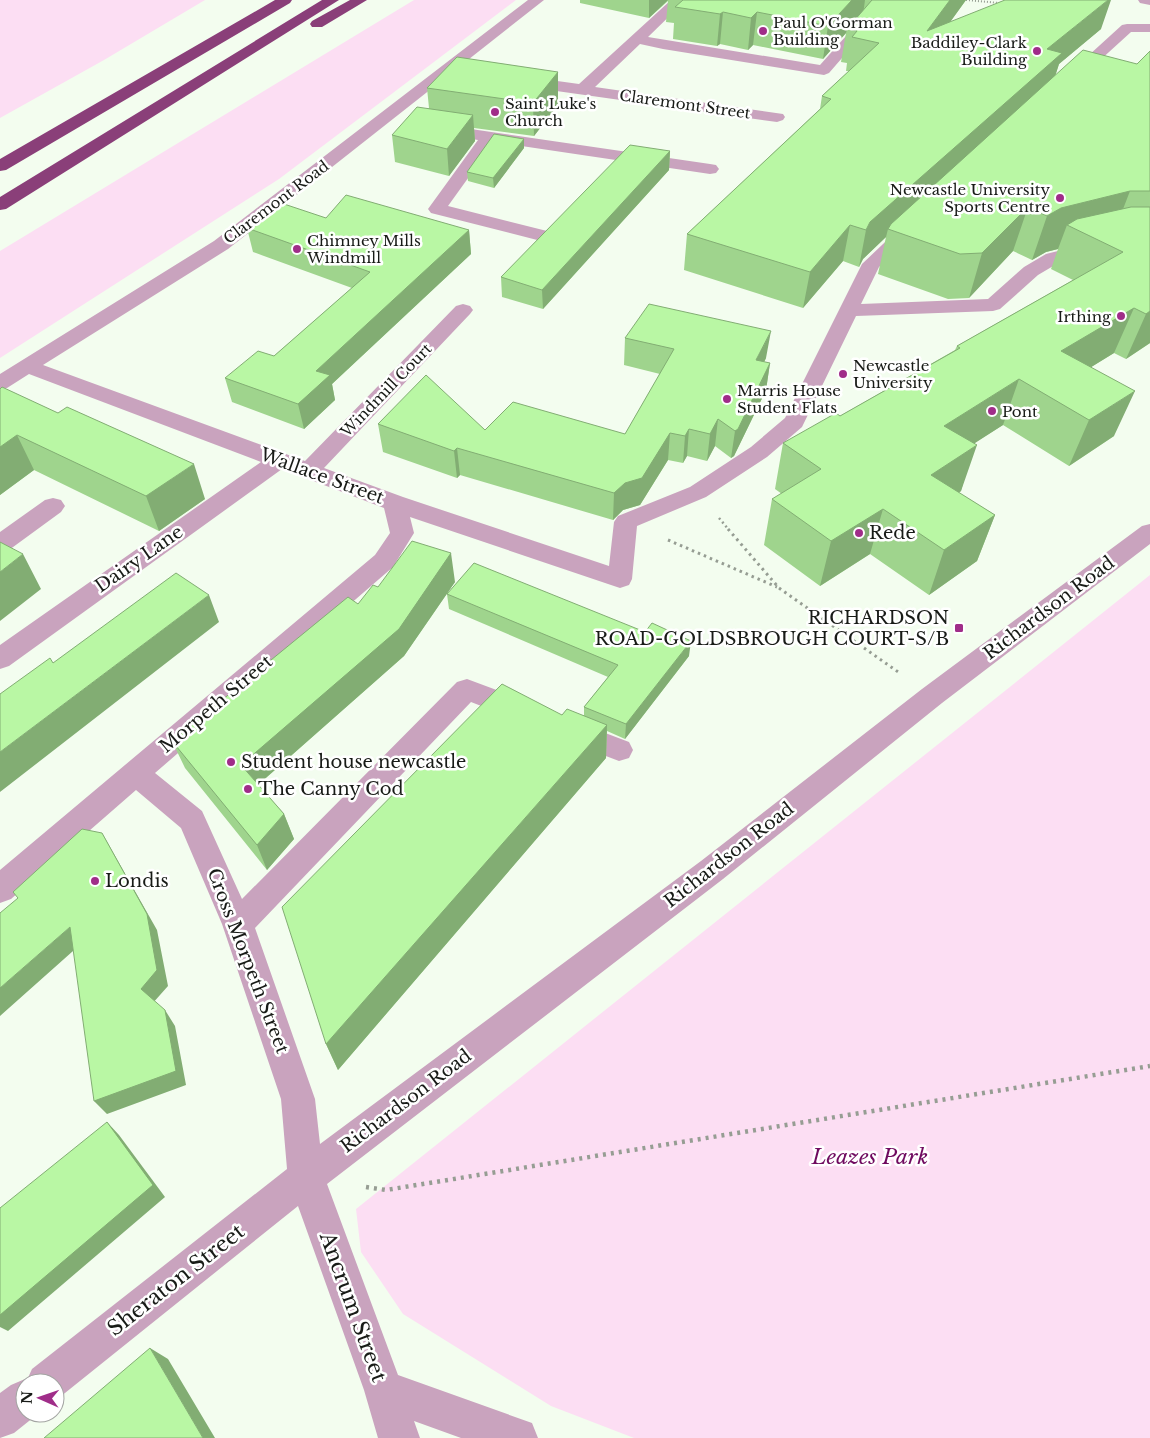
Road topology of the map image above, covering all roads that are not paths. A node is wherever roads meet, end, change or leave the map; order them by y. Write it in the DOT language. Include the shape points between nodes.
graph roads {
  1 [pos="278,0"];
  2 [pos="285,0"];
  3 [pos="332,0"];
  4 [pos="360,0"];
  5 [pos="537,0"];
  6 [pos="679,0"];
  7 [pos="1145,0"];
  8 [pos="1150,1"];
  9 [pos="869,19"];
  10 [pos="248,22"];
  11 [pos="1150,28"];
  12 [pos="637,39"];
  13 [pos="445,70"];
  14 [pos="465,73"];
  15 [pos="504,78"];
  16 [pos="583,90"];
  17 [pos="1054,95"];
  18 [pos="777,117"];
  19 [pos="382,121"];
  20 [pos="402,124"];
  21 [pos="421,127"];
  22 [pos="489,137"];
  23 [pos="110,138"];
  24 [pos="0,166"];
  25 [pos="710,169"];
  26 [pos="0,204"];
  27 [pos="923,216"];
  28 [pos="545,236"];
  29 [pos="1150,240"];
  30 [pos="463,310"];
  31 [pos="850,310"];
  32 [pos="26,366"];
  33 [pos="0,383"];
  34 [pos="279,460"];
  35 [pos="309,471"];
  36 [pos="395,503"];
  37 [pos="53,506"];
  38 [pos="1150,532"];
  39 [pos="0,544"];
  40 [pos="0,659"];
  41 [pos="619,750"];
  42 [pos="135,773"];
  43 [pos="0,889"];
  44 [pos="238,924"];
  45 [pos="306,1177"];
  46 [pos="59,1373"];
  47 [pos="384,1390"];
  48 [pos="15,1407"];
  49 [pos="0,1419"];
  50 [pos="398,1438"];
  51 [pos="517,1438"];
  1 -- 10 [label="highway"];
  2 -- 10 [label="highway"];
  3 -- 23 [label="highway"];
  4 -- 23 [label="highway"];
  5 -- 13 [label="street, Claremont Road"];
  6 -- 12 [label="street"];
  7 -- 8 [label="street"];
  9 -- 12 [label="street" via="824,70"];
  10 -- 24 [label="highway"];
  11 -- 17 [label="street" via="1127,28"];
  12 -- 16 [label="street"];
  13 -- 14 [label="street"];
  13 -- 19 [label="street, Claremont Road"];
  15 -- 16 [label="street, Claremont Street"];
  16 -- 18 [label="street, Claremont Street"];
  19 -- 20 [label="street"];
  19 -- 32 [label="street, Claremont Road" via="221,245"];
  21 -- 22 [label="street"];
  22 -- 25 [label="street"];
  22 -- 28 [label="street" via="437,209"];
  23 -- 26 [label="highway"];
  27 -- 31 [label="street" via="872,264"];
  29 -- 31 [label="street" via="1093,247 1054,258 1031,271 993,305"];
  30 -- 35 [label="street, Windmill Court"];
  31 -- 36 [label="street, Wallace Street" via="794,422 759,452 698,492 626,522 620,579"];
  32 -- 33 [label="street, Claremont Road"];
  32 -- 34 [label="street, Wallace Street"];
  34 -- 35 [label="street, Wallace Street"];
  34 -- 40 [label="street, Dairy Lane"];
  35 -- 36 [label="street, Wallace Street"];
  36 -- 42 [label="street, Morpeth Street" via="402,533 384,561"];
  37 -- 39 [label="street"];
  38 -- 45 [label="street, Richardson Road" via="932,696 712,870"];
  41 -- 44 [label="street" via="467,689"];
  42 -- 43 [label="street, Morpeth Street"];
  42 -- 44 [label="street, Cross Morpeth Street" via="192,820"];
  44 -- 45 [label="street, Cross Morpeth Street" via="298,1099"];
  45 -- 46 [label="street, Sheraton Street"];
  45 -- 47 [label="street, Ancrum Street"];
  47 -- 50 [label="street, Ancrum Street"];
  47 -- 51 [label="street"];
  48 -- 49 [label="street"];
}
